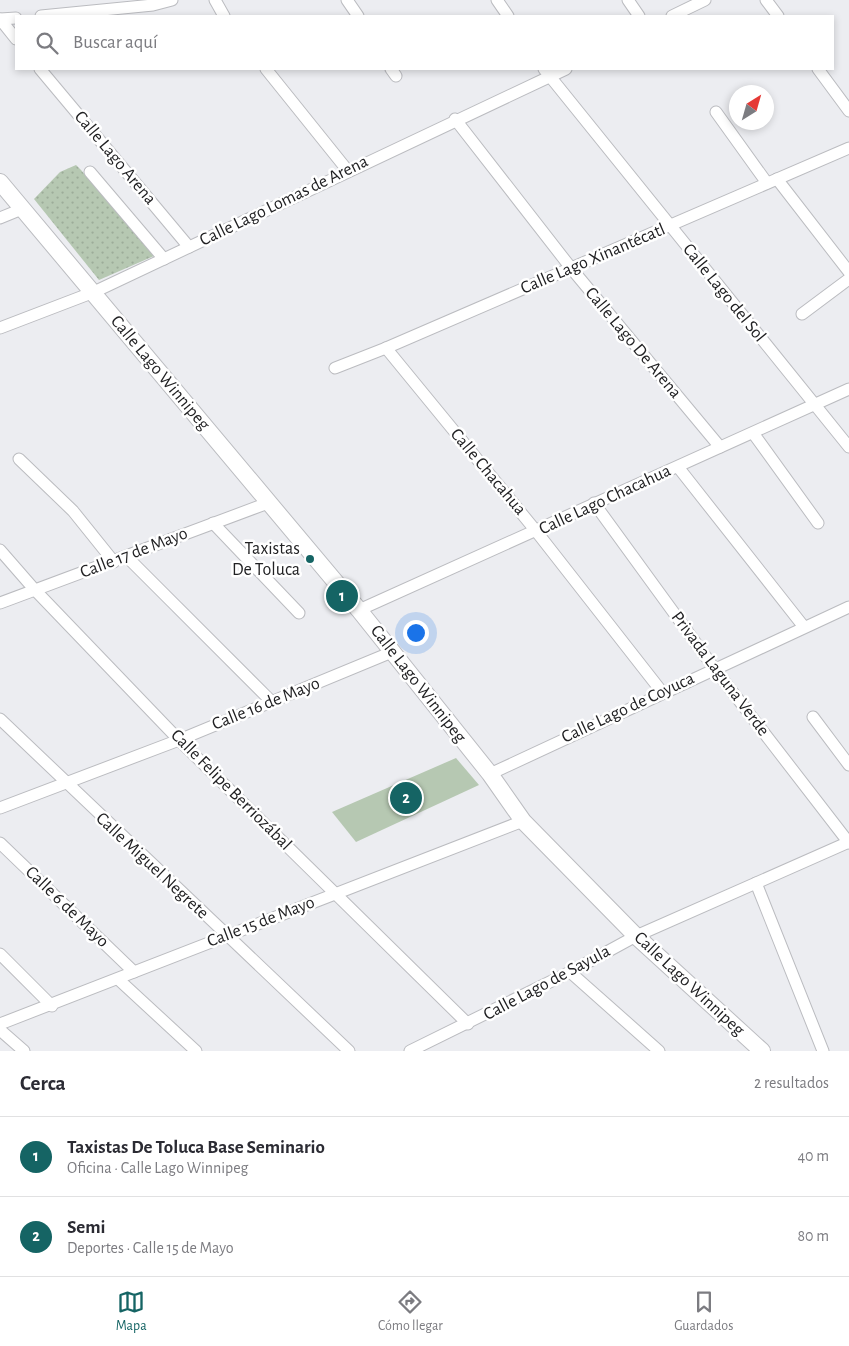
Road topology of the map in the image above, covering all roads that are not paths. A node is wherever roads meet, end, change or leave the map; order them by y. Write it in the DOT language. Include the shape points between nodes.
graph roads {
  1 [pos="172,0"];
  2 [pos="215,0"];
  3 [pos="347,0"];
  4 [pos="497,0"];
  5 [pos="628,0"];
  6 [pos="705,0"];
  7 [pos="766,0"];
  8 [pos="151,2"];
  9 [pos="49,15"];
  10 [pos="223,15"];
  11 [pos="357,15"];
  12 [pos="507,15"];
  13 [pos="639,15"];
  14 [pos="674,15"];
  15 [pos="777,15"];
  16 [pos="15,18"];
  17 [pos="0,19"];
  18 [pos="15,38"];
  19 [pos="41,70"];
  20 [pos="267,70"];
  21 [pos="561,70"];
  22 [pos="819,70"];
  23 [pos="546,73"];
  24 [pos="849,110"];
  25 [pos="716,112"];
  26 [pos="455,120"];
  27 [pos="849,148"];
  28 [pos="348,171"];
  29 [pos="90,172"];
  30 [pos="772,181"];
  31 [pos="0,182"];
  32 [pos="22,209"];
  33 [pos="0,218"];
  34 [pos="670,226"];
  35 [pos="189,247"];
  36 [pos="164,259"];
  37 [pos="571,268"];
  38 [pos="849,272"];
  39 [pos="849,279"];
  40 [pos="94,292"];
  41 [pos="802,314"];
  42 [pos="0,328"];
  43 [pos="386,348"];
  44 [pos="335,368"];
  45 [pos="849,389"];
  46 [pos="814,404"];
  47 [pos="752,433"];
  48 [pos="720,447"];
  49 [pos="849,447"];
  50 [pos="19,459"];
  51 [pos="678,467"];
  52 [pos="268,503"];
  53 [pos="594,503"];
  54 [pos="213,523"];
  55 [pos="818,523"];
  56 [pos="536,531"];
  57 [pos="0,550"];
  58 [pos="126,557"];
  59 [pos="114,562"];
  60 [pos="34,589"];
  61 [pos="0,603"];
  62 [pos="849,607"];
  63 [pos="359,610"];
  64 [pos="299,613"];
  65 [pos="804,627"];
  66 [pos="392,652"];
  67 [pos="714,668"];
  68 [pos="662,692"];
  69 [pos="271,701"];
  70 [pos="813,717"];
  71 [pos="0,719"];
  72 [pos="179,740"];
  73 [pos="849,765"];
  74 [pos="490,774"];
  75 [pos="66,784"];
  76 [pos="0,808"];
  77 [pos="523,821"];
  78 [pos="0,842"];
  79 [pos="849,843"];
  80 [pos="756,883"];
  81 [pos="335,893"];
  82 [pos="225,935"];
  83 [pos="636,936"];
  84 [pos="0,954"];
  85 [pos="134,972"];
  86 [pos="570,972"];
  87 [pos="118,979"];
  88 [pos="52,1006"];
  89 [pos="0,1024"];
  90 [pos="468,1024"];
  91 [pos="0,1030"];
  92 [pos="426,1048"];
  93 [pos="24,1051"];
  94 [pos="196,1051"];
  95 [pos="349,1051"];
  96 [pos="410,1051"];
  97 [pos="659,1051"];
  98 [pos="762,1051"];
  99 [pos="823,1051"];
  1 -- 8 [label="street"];
  2 -- 10 [label="street"];
  3 -- 11 [label="street"];
  4 -- 12 [label="street"];
  5 -- 13 [label="street"];
  6 -- 14 [label="street"];
  7 -- 15 [label="street"];
  8 -- 9 [label="street"];
  16 -- 17 [label="street"];
  17 -- 18 [label="street"];
  19 -- 35 [label="street, Calle Lago Arena"];
  20 -- 28 [label="street"];
  21 -- 23 [label="street, Calle Lago Lomas de Arena"];
  22 -- 24 [label="street"];
  23 -- 26 [label="street, Calle Lago Lomas de Arena"];
  23 -- 34 [label="street, Calle Lago del Sol"];
  25 -- 30 [label="street"];
  26 -- 28 [label="street, Calle Lago Lomas de Arena"];
  26 -- 37 [label="street, Calle Lago De Arena"];
  27 -- 30 [label="street, Calle Lago Xinantécatl"];
  28 -- 35 [label="street, Calle Lago Lomas de Arena"];
  29 -- 36 [label="street"];
  30 -- 34 [label="street, Calle Lago Xinantécatl"];
  30 -- 38 [label="street"];
  31 -- 32 [label="main road, Calle Lago Winnipeg"];
  32 -- 33 [label="street"];
  32 -- 40 [label="main road, Calle Lago Winnipeg"];
  34 -- 37 [label="street, Calle Lago Xinantécatl"];
  34 -- 46 [label="street, Calle Lago del Sol"];
  35 -- 36 [label="street, Calle Lago Lomas de Arena"];
  36 -- 40 [label="street, Calle Lago Lomas de Arena"];
  37 -- 43 [label="street, Calle Lago Xinantécatl"];
  37 -- 48 [label="street, Calle Lago De Arena"];
  39 -- 41 [label="street"];
  40 -- 42 [label="street, Calle Lago Lomas de Arena"];
  40 -- 52 [label="main road, Calle Lago Winnipeg"];
  43 -- 44 [label="street, Calle Lago Xinantécatl"];
  43 -- 56 [label="street, Calle Chacahua"];
  45 -- 46 [label="street, Calle Lago Chacahua"];
  46 -- 47 [label="street, Calle Lago Chacahua"];
  46 -- 49 [label="street, Calle Lago del Sol"];
  47 -- 48 [label="street, Calle Lago Chacahua"];
  47 -- 55 [label="street"];
  48 -- 51 [label="street, Calle Lago Chacahua"];
  50 -- 59 [label="street" via="73,512"];
  51 -- 53 [label="street, Calle Lago Chacahua"];
  51 -- 65 [label="street"];
  52 -- 54 [label="street, Calle 17 de Mayo"];
  52 -- 63 [label="main road, Calle Lago Winnipeg"];
  53 -- 56 [label="street, Calle Lago Chacahua"];
  53 -- 67 [label="street, Privada Laguna Verde"];
  54 -- 58 [label="street, Calle 17 de Mayo"];
  54 -- 64 [label="street"];
  56 -- 63 [label="street, Calle Lago Chacahua"];
  56 -- 68 [label="street, Calle Chacahua"];
  57 -- 60 [label="street, Calle Felipe Berriozábal"];
  58 -- 59 [label="street, Calle 17 de Mayo"];
  58 -- 69 [label="street"];
  59 -- 60 [label="street, Calle 17 de Mayo"];
  60 -- 61 [label="street, Calle 17 de Mayo"];
  60 -- 72 [label="street, Calle Felipe Berriozábal"];
  62 -- 65 [label="street, Calle Lago de Coyuca"];
  63 -- 66 [label="main road, Calle Lago Winnipeg"];
  65 -- 67 [label="street, Calle Lago de Coyuca"];
  66 -- 69 [label="street, Calle 16 de Mayo"];
  66 -- 74 [label="main road, Calle Lago Winnipeg"];
  67 -- 68 [label="street, Calle Lago de Coyuca"];
  67 -- 79 [label="street, Privada Laguna Verde"];
  68 -- 74 [label="street, Calle Lago de Coyuca"];
  69 -- 72 [label="street, Calle 16 de Mayo"];
  70 -- 73 [label="street"];
  71 -- 75 [label="street, Calle Miguel Negrete"];
  72 -- 75 [label="street, Calle 16 de Mayo"];
  72 -- 81 [label="street, Calle Felipe Berriozábal"];
  74 -- 77 [label="main road, Calle Lago Winnipeg"];
  75 -- 76 [label="street, Calle 16 de Mayo"];
  75 -- 82 [label="street, Calle Miguel Negrete"];
  77 -- 81 [label="street, Calle 15 de Mayo"];
  77 -- 83 [label="main road, Calle Lago Winnipeg"];
  78 -- 85 [label="street, Calle 6 de Mayo"];
  79 -- 80 [label="street, Calle Lago de Sayula"];
  80 -- 83 [label="street, Calle Lago de Sayula"];
  80 -- 99 [label="street"];
  81 -- 82 [label="street, Calle 15 de Mayo"];
  81 -- 90 [label="street, Calle Felipe Berriozábal"];
  82 -- 85 [label="street, Calle 15 de Mayo"];
  82 -- 95 [label="street, Calle Miguel Negrete"];
  83 -- 86 [label="street, Calle Lago de Sayula"];
  83 -- 98 [label="main road, Calle Lago Winnipeg"];
  84 -- 88 [label="street"];
  85 -- 87 [label="street, Calle 15 de Mayo"];
  86 -- 90 [label="street, Calle Lago de Sayula"];
  86 -- 97 [label="street"];
  87 -- 88 [label="street, Calle 15 de Mayo"];
  87 -- 94 [label="street"];
  88 -- 89 [label="street, Calle 15 de Mayo"];
  90 -- 92 [label="street, Calle Lago de Sayula"];
  91 -- 93 [label="street"];
  92 -- 96 [label="street, Calle Lago de Sayula"];
}
